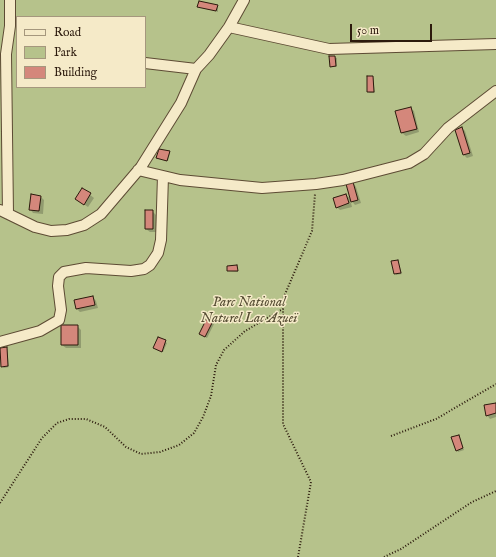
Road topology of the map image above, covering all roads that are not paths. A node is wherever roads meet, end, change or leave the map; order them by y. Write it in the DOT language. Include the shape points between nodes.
graph roads {
  1 [pos="10,0"];
  2 [pos="244,0"];
  3 [pos="229,27"];
  4 [pos="496,44"];
  5 [pos="6,49"];
  6 [pos="16,50"];
  7 [pos="146,63"];
  8 [pos="196,69"];
  9 [pos="496,91"];
  10 [pos="138,170"];
  11 [pos="163,176"];
  12 [pos="4,212"];
  13 [pos="0,342"];
  1 -- 5 [label="street" via="10,26"];
  2 -- 3 [label="street"];
  3 -- 4 [label="street" via="329,49"];
  3 -- 8 [label="street"];
  5 -- 6 [label="street"];
  5 -- 12 [label="street"];
  7 -- 8 [label="street"];
  8 -- 10 [label="street" via="181,103"];
  9 -- 11 [label="street" via="448,128 424,154 409,163 343,180 262,188"];
  10 -- 11 [label="street"];
  10 -- 12 [label="street" via="101,214 84,225 50,231 35,227"];
  11 -- 13 [label="street" via="161,240 158,253 150,265 144,269 131,271 86,268 64,272 59,277 58,286 61,310 59,320 40,331"];
}
